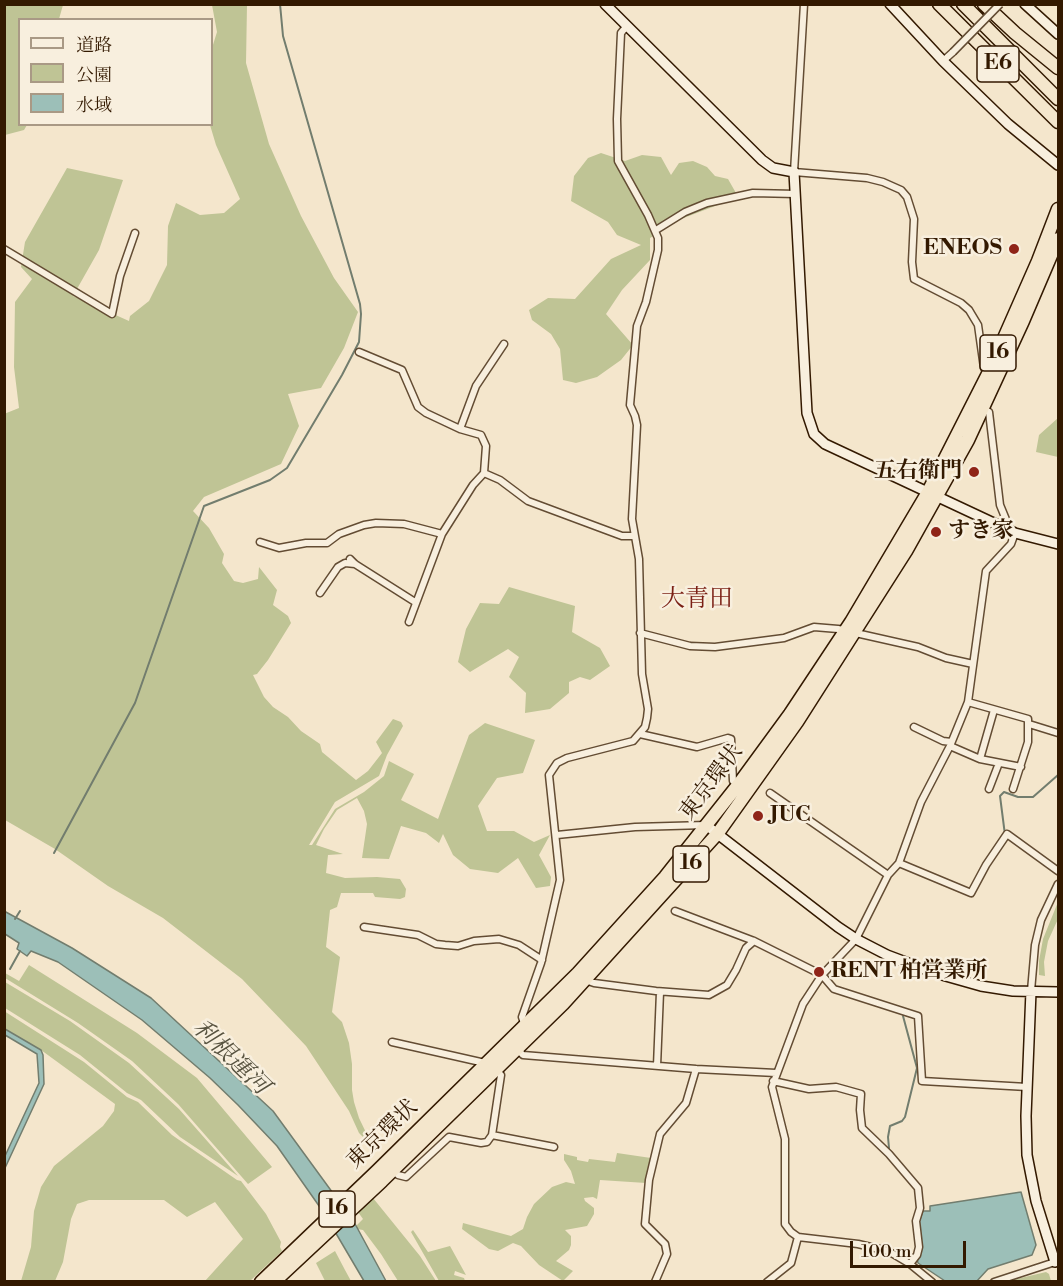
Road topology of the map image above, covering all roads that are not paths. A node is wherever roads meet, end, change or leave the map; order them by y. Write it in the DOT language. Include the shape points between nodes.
graph roads {
  1 [pos="605,4"];
  2 [pos="804,4"];
  3 [pos="890,4"];
  4 [pos="939,4"];
  5 [pos="963,4"];
  6 [pos="984,4"];
  7 [pos="1000,4"];
  8 [pos="1025,4"];
  9 [pos="626,27"];
  10 [pos="1059,34"];
  11 [pos="943,61"];
  12 [pos="1059,68"];
  13 [pos="1059,99"];
  14 [pos="1059,122"];
  15 [pos="1059,165"];
  16 [pos="794,172"];
  17 [pos="796,194"];
  18 [pos="1059,209"];
  19 [pos="656,230"];
  20 [pos="135,233"];
  21 [pos="1059,239"];
  22 [pos="4,249"];
  23 [pos="504,344"];
  24 [pos="359,352"];
  25 [pos="995,372"];
  26 [pos="983,409"];
  27 [pos="460,429"];
  28 [pos="484,473"];
  29 [pos="933,494"];
  30 [pos="1005,528"];
  31 [pos="1015,533"];
  32 [pos="442,534"];
  33 [pos="634,536"];
  34 [pos="260,542"];
  35 [pos="1059,544"];
  36 [pos="320,593"];
  37 [pos="415,602"];
  38 [pos="409,622"];
  39 [pos="851,632"];
  40 [pos="640,633"];
  41 [pos="973,664"];
  42 [pos="968,702"];
  43 [pos="994,710"];
  44 [pos="1029,724"];
  45 [pos="914,728"];
  46 [pos="1059,733"];
  47 [pos="640,734"];
  48 [pos="951,744"];
  49 [pos="980,759"];
  50 [pos="999,763"];
  51 [pos="1020,767"];
  52 [pos="738,785"];
  53 [pos="989,789"];
  54 [pos="1013,789"];
  55 [pos="770,793"];
  56 [pos="706,825"];
  57 [pos="718,833"];
  58 [pos="557,835"];
  59 [pos="898,863"];
  60 [pos="1059,871"];
  61 [pos="888,875"];
  62 [pos="1059,884"];
  63 [pos="675,911"];
  64 [pos="364,927"];
  65 [pos="856,939"];
  66 [pos="754,941"];
  67 [pos="542,960"];
  68 [pos="822,975"];
  69 [pos="582,976"];
  70 [pos="660,992"];
  71 [pos="1031,992"];
  72 [pos="1059,992"];
  73 [pos="529,1030"];
  74 [pos="392,1042"];
  75 [pos="513,1045"];
  76 [pos="491,1066"];
  77 [pos="657,1066"];
  78 [pos="696,1069"];
  79 [pos="776,1073"];
  80 [pos="773,1081"];
  81 [pos="1027,1087"];
  82 [pos="492,1135"];
  83 [pos="554,1147"];
  84 [pos="398,1175"];
  85 [pos="798,1237"];
  86 [pos="301,1250"];
  87 [pos="1057,1261"];
  88 [pos="910,1264"];
  89 [pos="261,1281"];
  90 [pos="274,1281"];
  91 [pos="655,1281"];
  92 [pos="767,1281"];
  93 [pos="932,1281"];
  94 [pos="994,1281"];
  1 -- 9 [label="street"];
  2 -- 16 [label="street"];
  3 -- 11 [label="street"];
  4 -- 14 [label="highway, E6"];
  5 -- 13 [label="highway, E6"];
  6 -- 12 [label="highway"];
  7 -- 11 [label="street, bridge"];
  8 -- 10 [label="street"];
  9 -- 16 [label="street" via="762,160 773,168"];
  9 -- 19 [label="street" via="621,33 618,161"];
  11 -- 15 [label="street" via="1008,124"];
  16 -- 17 [label="street"];
  16 -- 25 [label="street" via="867,178 901,190 914,219 914,279 969,310 978,325 984,368"];
  17 -- 19 [label="street" via="753,193 707,203"];
  17 -- 29 [label="street" via="804,370 812,430 825,444"];
  18 -- 25 [label="highway, 東京環状 / 16"];
  19 -- 33 [label="street" via="658,250 637,326 630,405 637,425"];
  20 -- 22 [label="street" via="112,314"];
  21 -- 25 [label="highway, 東京環状 / 16"];
  23 -- 27 [label="street" via="476,386"];
  24 -- 27 [label="street" via="402,370 418,407"];
  25 -- 26 [label="highway, 東京環状 / 16"];
  25 -- 29 [label="highway, 東京環状 / 16"];
  26 -- 29 [label="highway, 東京環状 / 16"];
  26 -- 30 [label="street" via="989,412"];
  27 -- 28 [label="street" via="482,435"];
  28 -- 32 [label="street"];
  28 -- 33 [label="street" via="528,501 622,536"];
  29 -- 30 [label="street"];
  29 -- 39 [label="highway, 東京環状 / 16"];
  30 -- 31 [label="street"];
  31 -- 35 [label="street"];
  31 -- 41 [label="street" via="1011,544 986,571"];
  32 -- 34 [label="street" via="404,524 376,523 339,534 327,543 279,548"];
  32 -- 37 [label="street"];
  33 -- 40 [label="street" via="639,559"];
  36 -- 37 [label="street" via="338,567 353,561"];
  37 -- 38 [label="street"];
  39 -- 40 [label="street" via="814,627 784,638 715,647 690,646"];
  39 -- 41 [label="street"];
  39 -- 52 [label="highway, 東京環状 / 16"];
  39 -- 57 [label="highway, 東京環状 / 16" via="797,722"];
  40 -- 47 [label="street" via="648,709"];
  41 -- 42 [label="street"];
  42 -- 43 [label="street"];
  42 -- 48 [label="street"];
  43 -- 44 [label="street" via="1029,719"];
  43 -- 49 [label="street"];
  44 -- 46 [label="street"];
  44 -- 51 [label="street"];
  45 -- 48 [label="street"];
  47 -- 52 [label="street" via="697,747 731,739 733,781"];
  47 -- 58 [label="street" via="625,744 567,758 552,769 549,781"];
  48 -- 49 [label="street"];
  48 -- 59 [label="street" via="921,802"];
  49 -- 50 [label="street"];
  50 -- 51 [label="street"];
  50 -- 53 [label="street"];
  51 -- 54 [label="street"];
  52 -- 56 [label="highway, 東京環状 / 16"];
  55 -- 61 [label="street"];
  56 -- 57 [label="street"];
  56 -- 58 [label="street"];
  56 -- 69 [label="highway, 東京環状 / 16"];
  57 -- 65 [label="street"];
  57 -- 69 [label="highway, 東京環状 / 16"];
  58 -- 67 [label="street" via="560,880"];
  59 -- 60 [label="street" via="970,893 1007,834"];
  59 -- 61 [label="street"];
  61 -- 65 [label="street"];
  62 -- 71 [label="street" via="1041,920"];
  63 -- 66 [label="street"];
  64 -- 67 [label="street" via="418,935 445,945 499,939 519,945"];
  65 -- 68 [label="street"];
  65 -- 71 [label="street" via="935,974 981,986"];
  66 -- 68 [label="street"];
  66 -- 70 [label="street" via="746,948 727,985 709,995"];
  67 -- 73 [label="street" via="522,1017"];
  68 -- 79 [label="street" via="803,1004"];
  68 -- 81 [label="street" via="834,990 918,1016 922,1081"];
  69 -- 70 [label="street" via="594,983"];
  69 -- 73 [label="highway, 東京環状 / 16"];
  70 -- 77 [label="street"];
  71 -- 72 [label="street"];
  71 -- 81 [label="street"];
  73 -- 75 [label="highway, 東京環状 / 16"];
  74 -- 76 [label="street"];
  75 -- 76 [label="highway, 東京環状 / 16"];
  75 -- 77 [label="street" via="524,1055"];
  76 -- 82 [label="street" via="501,1075"];
  76 -- 86 [label="highway, 東京環状 / 16"];
  77 -- 78 [label="street"];
  78 -- 79 [label="street"];
  78 -- 91 [label="street" via="686,1103 660,1134 649,1180 645,1224 665,1244 667,1254"];
  79 -- 80 [label="street"];
  80 -- 85 [label="street" via="786,1148 785,1224"];
  80 -- 88 [label="street" via="809,1089 836,1087 861,1094 862,1128 918,1188 919,1247"];
  81 -- 87 [label="street" via="1027,1155 1036,1201"];
  82 -- 83 [label="street"];
  82 -- 84 [label="street" via="481,1143 449,1137 406,1177"];
  85 -- 88 [label="street" via="880,1249"];
  85 -- 92 [label="street" via="791,1263"];
  86 -- 89 [label="highway, 東京環状 / 16"];
  86 -- 90 [label="highway, 東京環状 / 16"];
  87 -- 94 [label="street"];
  88 -- 93 [label="street"];
}
